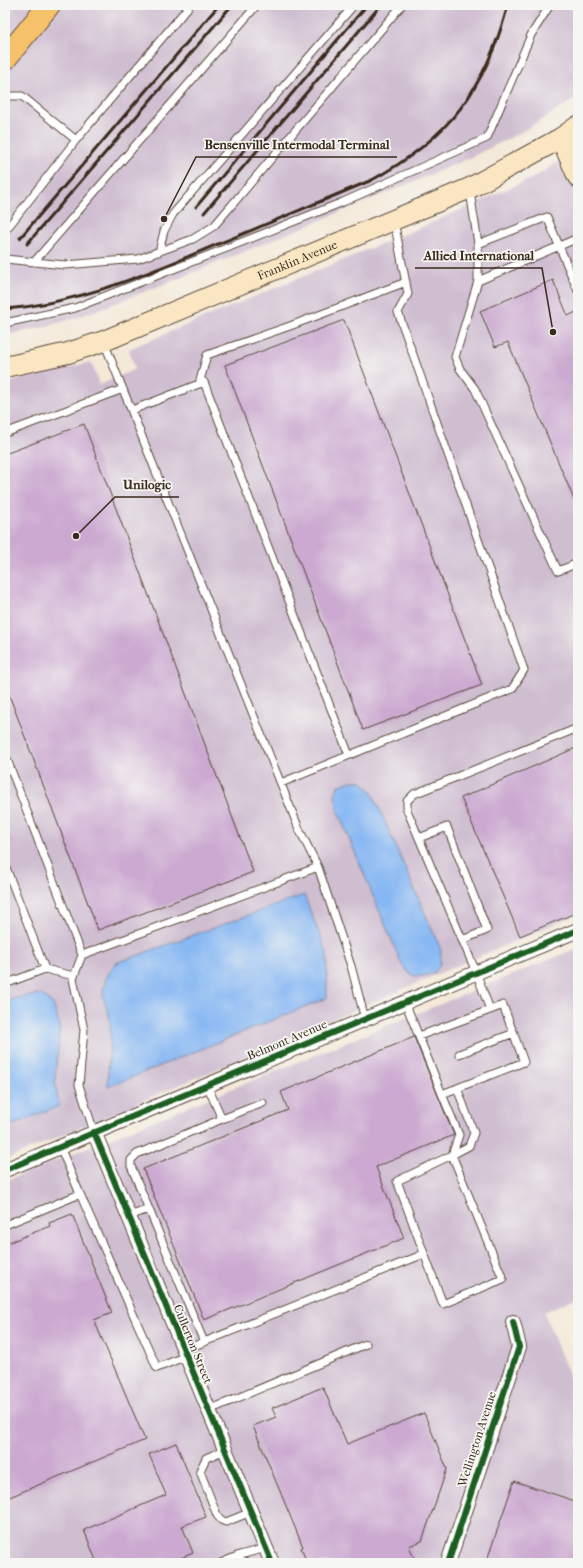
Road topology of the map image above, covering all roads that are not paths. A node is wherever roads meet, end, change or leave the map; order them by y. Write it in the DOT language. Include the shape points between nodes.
graph roads {
  1 [pos="49,5"];
  2 [pos="190,5"];
  3 [pos="257,5"];
  4 [pos="354,5"];
  5 [pos="402,5"];
  6 [pos="550,5"];
  7 [pos="5,59"];
  8 [pos="5,96"];
  9 [pos="578,126"];
  10 [pos="561,138"];
  11 [pos="76,140"];
  12 [pos="578,177"];
  13 [pos="470,188"];
  14 [pos="394,220"];
  15 [pos="5,231"];
  16 [pos="578,238"];
  17 [pos="478,244"];
  18 [pos="559,246"];
  19 [pos="159,252"];
  20 [pos="5,259"];
  21 [pos="34,262"];
  22 [pos="478,281"];
  23 [pos="406,282"];
  24 [pos="578,291"];
  25 [pos="5,323"];
  26 [pos="104,341"];
  27 [pos="5,367"];
  28 [pos="199,384"];
  29 [pos="123,389"];
  30 [pos="132,410"];
  31 [pos="5,433"];
  32 [pos="578,563"];
  33 [pos="578,728"];
  34 [pos="5,754"];
  35 [pos="349,756"];
  36 [pos="281,783"];
  37 [pos="419,838"];
  38 [pos="5,865"];
  39 [pos="318,867"];
  40 [pos="578,930"];
  41 [pos="462,940"];
  42 [pos="82,955"];
  43 [pos="45,969"];
  44 [pos="476,972"];
  45 [pos="74,976"];
  46 [pos="5,984"];
  47 [pos="405,1002"];
  48 [pos="490,1010"];
  49 [pos="365,1019"];
  50 [pos="514,1033"];
  51 [pos="419,1036"];
  52 [pos="459,1054"];
  53 [pos="207,1085"];
  54 [pos="457,1088"];
  55 [pos="442,1094"];
  56 [pos="262,1103"];
  57 [pos="222,1119"];
  58 [pos="94,1132"];
  59 [pos="60,1147"];
  60 [pos="452,1155"];
  61 [pos="5,1170"];
  62 [pos="80,1194"];
  63 [pos="149,1209"];
  64 [pos="129,1216"];
  65 [pos="5,1225"];
  66 [pos="424,1254"];
  67 [pos="513,1322"];
  68 [pos="204,1342"];
  69 [pos="366,1344"];
  70 [pos="185,1353"];
  71 [pos="209,1410"];
  72 [pos="225,1450"];
  73 [pos="251,1512"];
  74 [pos="266,1548"];
  75 [pos="240,1556"];
  76 [pos="221,1563"];
  77 [pos="244,1563"];
  78 [pos="272,1563"];
  79 [pos="448,1563"];
  1 -- 7 [label="highway"];
  2 -- 11 [label="lane"];
  3 -- 21 [label="lane"];
  4 -- 19 [label="lane" via="173,214 164,231"];
  5 -- 19 [label="lane" via="214,226 193,239"];
  6 -- 25 [label="lane" via="531,35 487,138 342,202 75,308"];
  8 -- 11 [label="lane" via="22,96"];
  9 -- 10 [label="main road, Franklin Avenue"];
  10 -- 12 [label="main road"];
  10 -- 13 [label="main road, Franklin Avenue"];
  11 -- 15 [label="lane"];
  13 -- 14 [label="main road, Franklin Avenue"];
  13 -- 17 [label="lane"];
  14 -- 23 [label="lane"];
  14 -- 26 [label="main road, Franklin Avenue"];
  16 -- 18 [label="lane"];
  17 -- 18 [label="lane" via="547,217"];
  17 -- 22 [label="lane"];
  18 -- 22 [label="lane"];
  18 -- 24 [label="lane"];
  19 -- 21 [label="lane" via="138,259 65,265"];
  20 -- 21 [label="lane"];
  22 -- 32 [label="lane" via="455,357 460,369 475,389 558,572"];
  23 -- 28 [label="lane" via="207,355"];
  23 -- 35 [label="lane" via="408,294 398,312 524,670 512,689"];
  26 -- 27 [label="main road, Franklin Avenue" via="68,353"];
  26 -- 29 [label="lane"];
  28 -- 30 [label="lane"];
  28 -- 35 [label="lane" via="204,382"];
  29 -- 30 [label="lane"];
  29 -- 31 [label="lane"];
  30 -- 36 [label="lane"];
  33 -- 37 [label="lane" via="414,794 407,801 407,810"];
  34 -- 42 [label="lane"];
  35 -- 36 [label="lane"];
  36 -- 39 [label="lane" via="299,829"];
  37 -- 41 [label="lane"];
  37 -- 41 [label="lane" via="448,827 487,930"];
  38 -- 43 [label="lane"];
  39 -- 42 [label="lane"];
  39 -- 49 [label="lane" via="351,966"];
  40 -- 44 [label="street, Belmont Avenue"];
  41 -- 44 [label="lane"];
  42 -- 45 [label="lane"];
  43 -- 45 [label="lane"];
  43 -- 46 [label="lane"];
  44 -- 47 [label="street, Belmont Avenue"];
  44 -- 48 [label="lane"];
  45 -- 58 [label="lane" via="84,1030 79,1085"];
  47 -- 49 [label="street, Belmont Avenue"];
  47 -- 51 [label="lane"];
  48 -- 50 [label="lane" via="503,1005"];
  48 -- 51 [label="lane"];
  49 -- 53 [label="street, Belmont Avenue"];
  50 -- 52 [label="lane"];
  50 -- 54 [label="lane" via="524,1062"];
  51 -- 55 [label="lane"];
  53 -- 57 [label="lane"];
  53 -- 58 [label="street, Belmont Avenue"];
  54 -- 55 [label="lane"];
  54 -- 60 [label="lane" via="474,1133 469,1146"];
  55 -- 60 [label="lane" via="459,1135"];
  56 -- 57 [label="lane"];
  57 -- 63 [label="lane" via="133,1156 131,1166"];
  58 -- 59 [label="street, Belmont Avenue"];
  58 -- 64 [label="street, Cullerton Street"];
  59 -- 61 [label="street, Belmont Avenue"];
  59 -- 62 [label="lane"];
  60 -- 66 [label="lane" via="397,1181"];
  60 -- 66 [label="lane" via="503,1279 443,1304"];
  62 -- 65 [label="lane"];
  62 -- 70 [label="lane" via="157,1368"];
  63 -- 64 [label="lane"];
  63 -- 68 [label="lane"];
  64 -- 70 [label="street, Cullerton Street"];
  66 -- 68 [label="lane"];
  67 -- 79 [label="street, Wellington Avenue" via="519,1347"];
  68 -- 70 [label="lane"];
  69 -- 71 [label="lane"];
  70 -- 71 [label="street, Cullerton Street"];
  71 -- 72 [label="street, Cullerton Street"];
  72 -- 73 [label="street, Cullerton Street"];
  72 -- 73 [label="lane" via="206,1458 200,1471 214,1508 221,1520 226,1522"];
  73 -- 74 [label="street, Cullerton Street"];
  74 -- 75 [label="lane"];
  74 -- 78 [label="street, Cullerton Street"];
  75 -- 76 [label="lane"];
  75 -- 77 [label="lane"];
}
